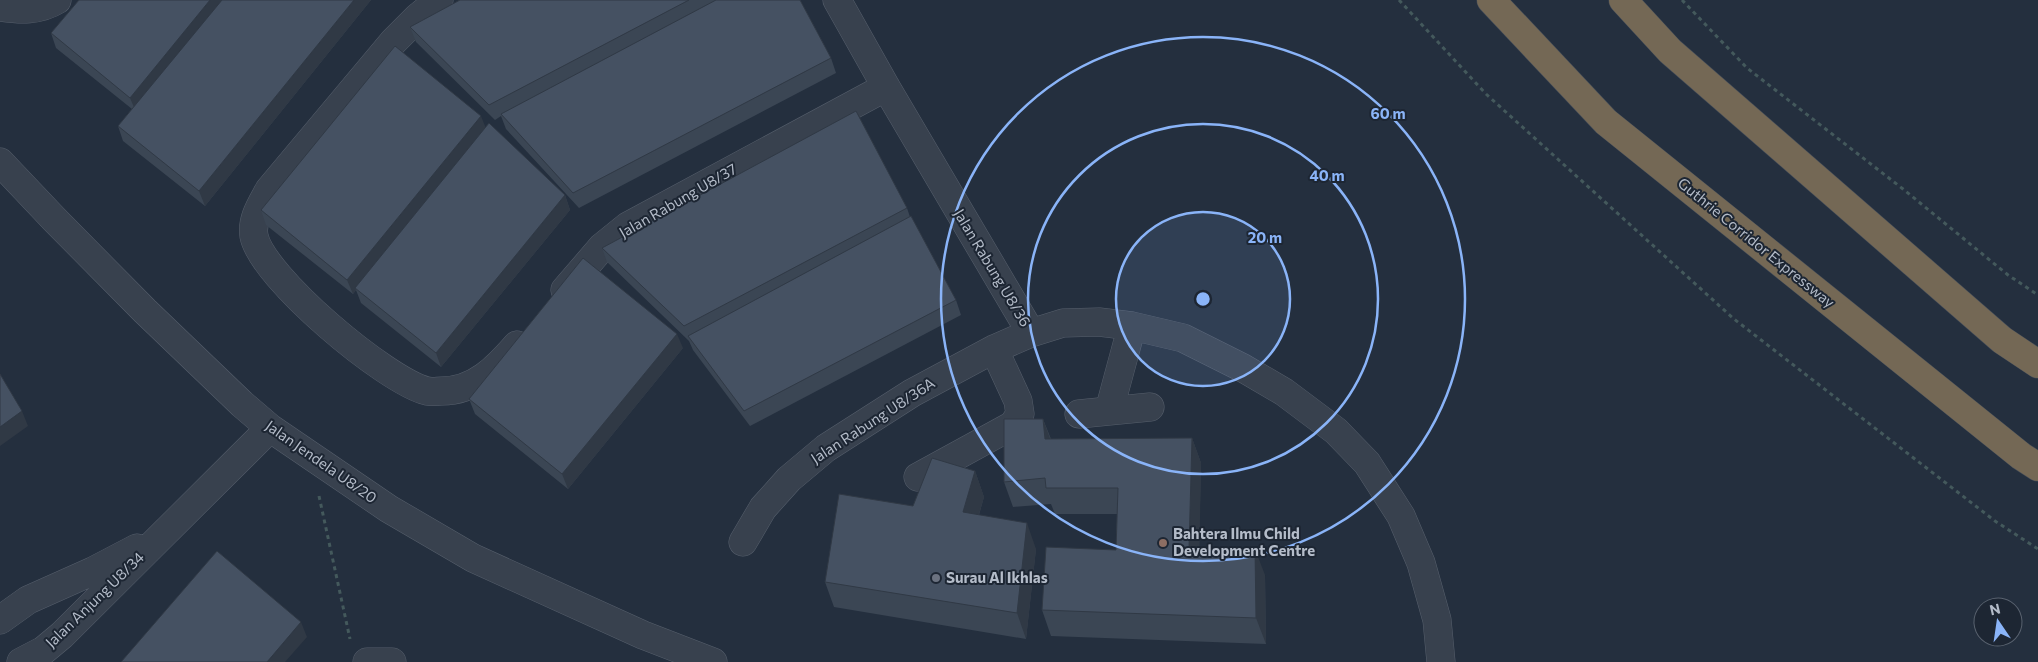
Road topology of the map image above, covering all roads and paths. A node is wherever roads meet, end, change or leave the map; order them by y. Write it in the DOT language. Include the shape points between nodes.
graph roads {
  1 [pos="57,0"];
  2 [pos="439,0"];
  3 [pos="837,0"];
  4 [pos="1399,0"];
  5 [pos="1491,0"];
  6 [pos="1623,0"];
  7 [pos="1682,0"];
  8 [pos="0,7"];
  9 [pos="886,87"];
  10 [pos="0,162"];
  11 [pos="2038,295"];
  12 [pos="550,307"];
  13 [pos="1132,326"];
  14 [pos="531,329"];
  15 [pos="1031,332"];
  16 [pos="994,349"];
  17 [pos="2038,364"];
  18 [pos="1150,407"];
  19 [pos="1109,411"];
  20 [pos="1079,414"];
  21 [pos="270,428"];
  22 [pos="311,456"];
  23 [pos="2038,467"];
  24 [pos="918,477"];
  25 [pos="164,532"];
  26 [pos="743,542"];
  27 [pos="2038,549"];
  28 [pos="0,620"];
  29 [pos="359,653"];
  30 [pos="21,662"];
  31 [pos="392,662"];
  32 [pos="713,662"];
  33 [pos="1441,662"];
  1 -- 8 [label="street" via="48,6 20,10"];
  2 -- 14 [label="street" via="393,42 269,190 257,211 254,235 266,261 287,285 347,341 401,379 428,391 456,391 482,380"];
  3 -- 9 [label="street, Jalan Rabung U8/36"];
  4 -- 27 [label="path" via="1486,94 1734,319 1987,515"];
  5 -- 23 [label="highway, Guthrie Corridor Expressway" via="1606,122"];
  6 -- 17 [label="highway" via="1670,51 2002,340"];
  7 -- 11 [label="path" via="1747,68 2008,275"];
  9 -- 12 [label="street, Jalan Rabung U8/37" via="628,226 602,247"];
  9 -- 15 [label="street, Jalan Rabung U8/36"];
  10 -- 21 [label="street, Jalan Jendela U8/20" via="138,304"];
  13 -- 15 [label="street, Jalan Rabung U8/36" via="1099,322 1063,324"];
  13 -- 19 [label="street"];
  13 -- 33 [label="street, Jalan Rabung U8/36" via="1183,338 1243,368 1284,392 1336,431 1367,463 1401,516 1421,564 1437,620"];
  15 -- 16 [label="street, Jalan Rabung U8/36A"];
  16 -- 24 [label="street" via="1018,401 1020,414 1013,425"];
  16 -- 26 [label="street, Jalan Rabung U8/36A" via="912,393 826,448 789,479 763,508"];
  18 -- 19 [label="street"];
  19 -- 20 [label="street"];
  21 -- 22 [label="street, Jalan Jendela U8/20"];
  21 -- 25 [label="street, Jalan Anjung U8/34"];
  22 -- 29 [label="path"];
  22 -- 32 [label="street, Jalan Jendela U8/20" via="389,509 473,558 618,625"];
  25 -- 28 [label="street, Jalan Anjung U8/34" via="93,571 28,600"];
  25 -- 30 [label="street, Jalan Anjung U8/34" via="62,635 44,650"];
  29 -- 31 [label="street"];
}
